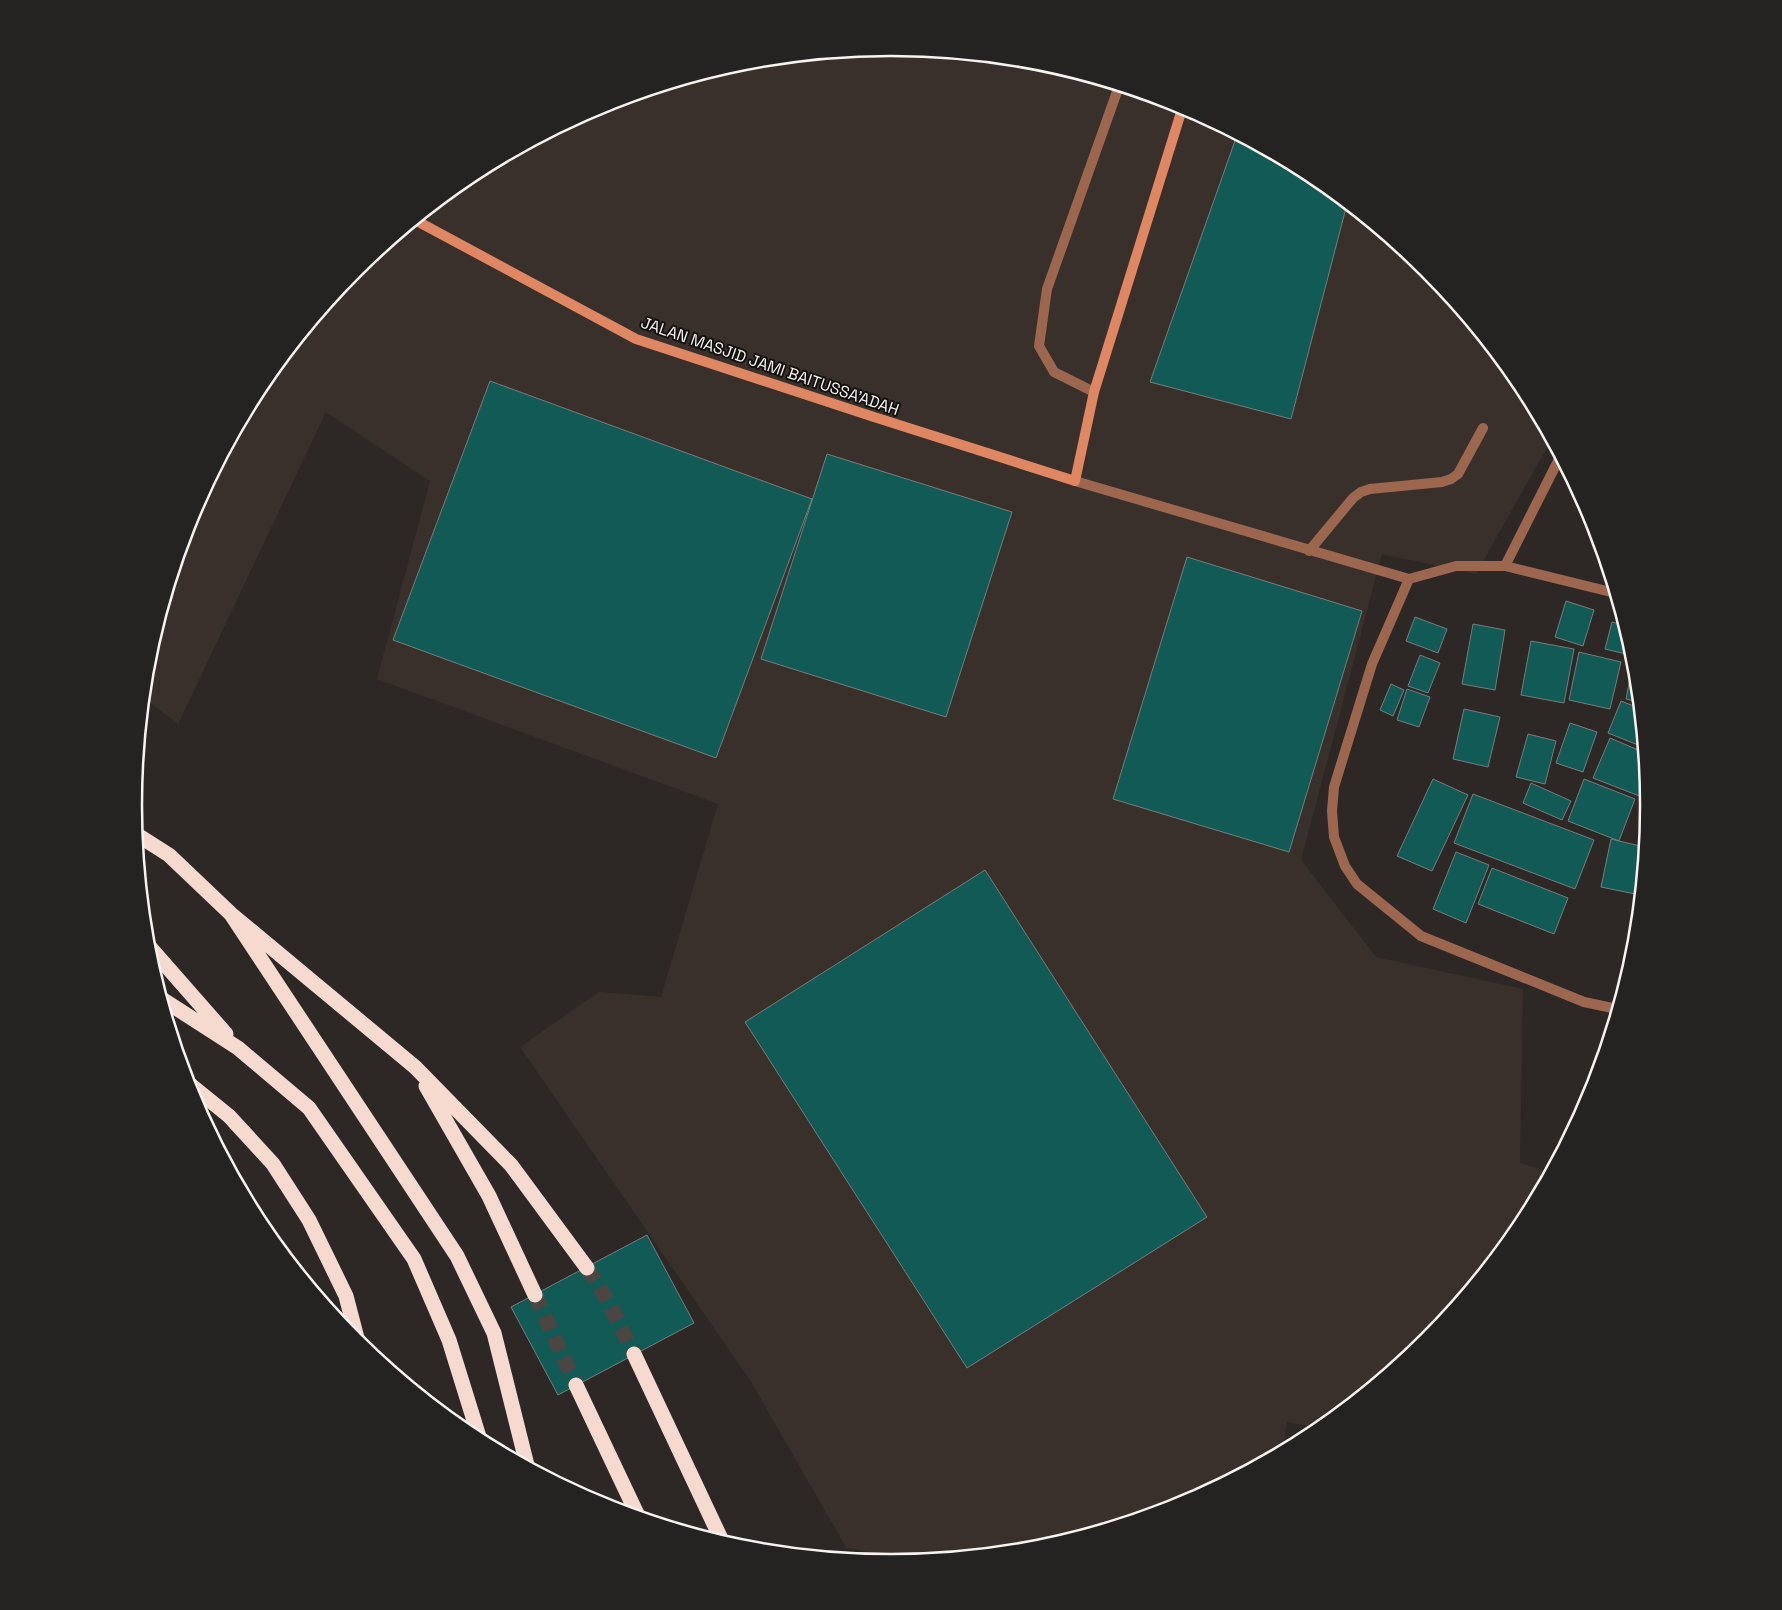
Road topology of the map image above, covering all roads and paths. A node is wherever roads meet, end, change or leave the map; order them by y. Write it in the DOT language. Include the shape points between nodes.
graph roads {
  1 [pos="1116,91"];
  2 [pos="1180,114"];
  3 [pos="420,223"];
  4 [pos="1094,392"];
  5 [pos="1482,428"];
  6 [pos="1557,463"];
  7 [pos="1075,481"];
  8 [pos="1309,550"];
  9 [pos="1505,566"];
  10 [pos="1409,579"];
  11 [pos="1608,592"];
  12 [pos="143,839"];
  13 [pos="231,914"];
  14 [pos="158,957"];
  15 [pos="169,1004"];
  16 [pos="1611,1008"];
  17 [pos="238,1048"];
  18 [pos="415,1067"];
  19 [pos="199,1092"];
  20 [pos="587,1268"];
  21 [pos="535,1295"];
  22 [pos="354,1325"];
  23 [pos="634,1354"];
  24 [pos="576,1386"];
  25 [pos="477,1429"];
  26 [pos="525,1458"];
  27 [pos="634,1508"];
  28 [pos="718,1533"];
  1 -- 4 [label="street" via="1047,289 1038,346 1054,372"];
  2 -- 4 [label="street"];
  3 -- 7 [label="street, JALAN MASJID JAMI BAITUSSA'ADAH" via="636,339"];
  4 -- 7 [label="street"];
  5 -- 8 [label="street" via="1458,474 1451,479 1361,492"];
  6 -- 9 [label="street"];
  7 -- 8 [label="street"];
  8 -- 10 [label="street"];
  9 -- 10 [label="street" via="1456,566"];
  9 -- 11 [label="street"];
  10 -- 16 [label="street" via="1372,664 1334,787 1334,837 1345,866 1357,884 1421,936 1584,1002"];
  12 -- 13 [label="highway" via="169,855"];
  13 -- 18 [label="highway"];
  13 -- 26 [label="highway" via="457,1256 494,1333"];
  14 -- 17 [label="highway"];
  15 -- 17 [label="highway"];
  17 -- 25 [label="highway" via="309,1108 414,1259 449,1340"];
  18 -- 20 [label="highway" via="511,1166"];
  18 -- 21 [label="highway" via="489,1196"];
  19 -- 22 [label="highway" via="229,1116 273,1164 309,1220 346,1296"];
  23 -- 28 [label="highway"];
  24 -- 27 [label="highway"];
}
